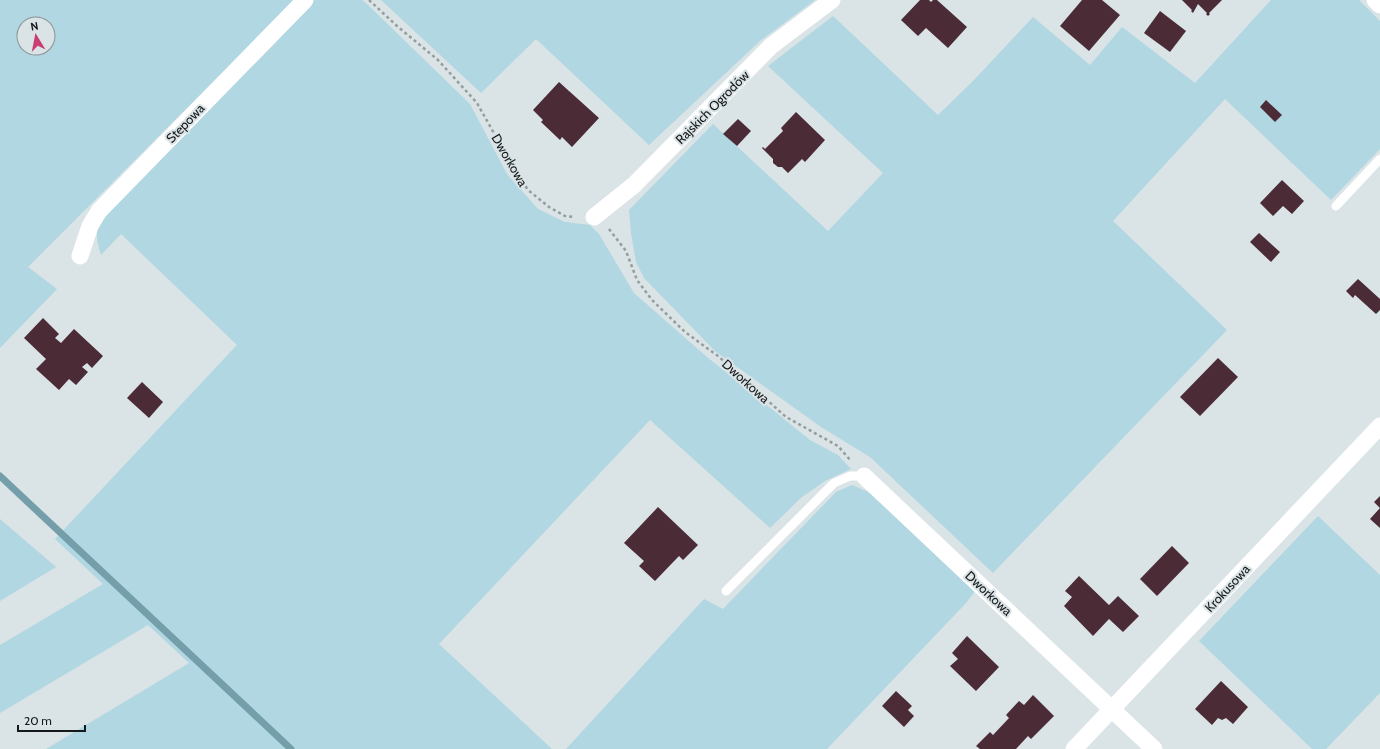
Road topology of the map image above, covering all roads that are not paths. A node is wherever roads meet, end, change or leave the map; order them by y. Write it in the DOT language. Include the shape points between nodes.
graph roads {
  1 [pos="305,0"];
  2 [pos="832,0"];
  3 [pos="1375,0"];
  4 [pos="1380,5"];
  5 [pos="1380,159"];
  6 [pos="1336,206"];
  7 [pos="594,217"];
  8 [pos="80,256"];
  9 [pos="1380,426"];
  10 [pos="864,476"];
  11 [pos="726,591"];
  12 [pos="1113,709"];
  13 [pos="1074,749"];
  14 [pos="1154,749"];
  1 -- 8 [label="street, Stepowa" via="99,211 90,226"];
  2 -- 7 [label="street, Rajskich Ogrodów" via="771,46 634,185"];
  3 -- 4 [label="street"];
  5 -- 6 [label="lane"];
  9 -- 12 [label="street, Krokusowa"];
  10 -- 11 [label="lane" via="850,476 834,483"];
  10 -- 12 [label="street, Dworkowa"];
  12 -- 13 [label="street, Krokusowa"];
  12 -- 14 [label="street, Dworkowa"];
}
